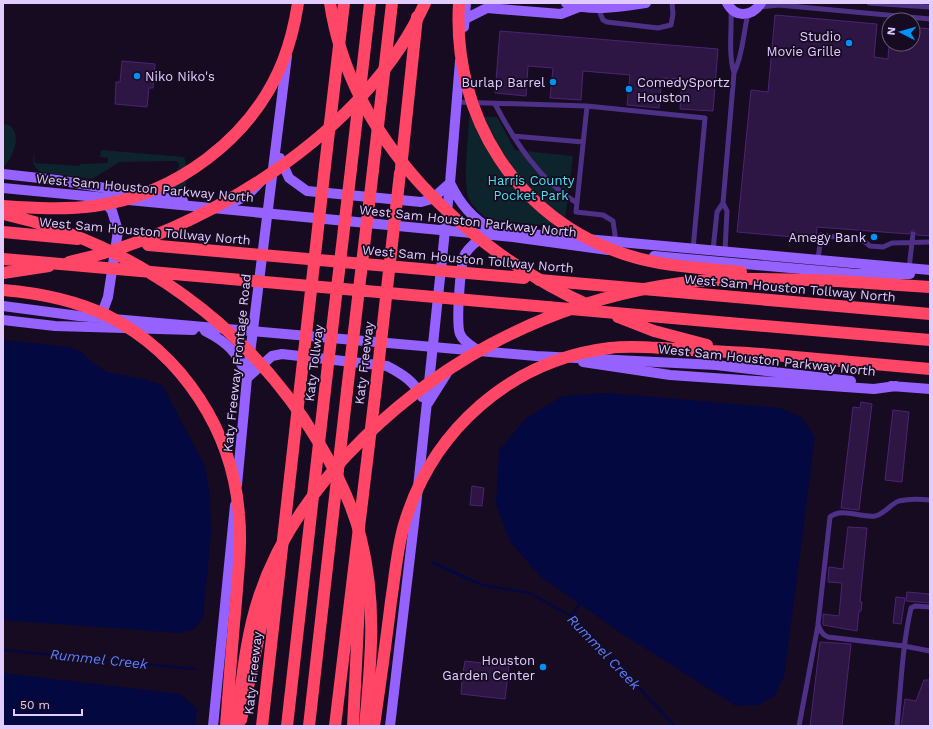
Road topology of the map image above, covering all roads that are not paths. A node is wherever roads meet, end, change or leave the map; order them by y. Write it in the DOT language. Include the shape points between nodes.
graph roads {
  1 [pos="294,3"];
  2 [pos="298,3"];
  3 [pos="330,3"];
  4 [pos="335,3"];
  5 [pos="344,3"];
  6 [pos="370,3"];
  7 [pos="392,3"];
  8 [pos="418,3"];
  9 [pos="425,3"];
  10 [pos="459,3"];
  11 [pos="466,3"];
  12 [pos="566,3"];
  13 [pos="646,3"];
  14 [pos="672,3"];
  15 [pos="716,3"];
  16 [pos="868,3"];
  17 [pos="881,4"];
  18 [pos="759,5"];
  19 [pos="729,6"];
  20 [pos="930,7"];
  21 [pos="579,8"];
  22 [pos="598,8"];
  23 [pos="748,14"];
  24 [pos="880,15"];
  25 [pos="465,19"];
  26 [pos="930,20"];
  27 [pos="734,73"];
  28 [pos="456,102"];
  29 [pos="332,103"];
  30 [pos="496,104"];
  31 [pos="587,106"];
  32 [pos="513,136"];
  33 [pos="277,140"];
  34 [pos="583,142"];
  35 [pos="3,174"];
  36 [pos="450,183"];
  37 [pos="87,184"];
  38 [pos="3,188"];
  39 [pos="577,203"];
  40 [pos="723,203"];
  41 [pos="3,206"];
  42 [pos="228,206"];
  43 [pos="268,210"];
  44 [pos="3,214"];
  45 [pos="445,226"];
  46 [pos="492,230"];
  47 [pos="3,232"];
  48 [pos="912,234"];
  49 [pos="616,242"];
  50 [pos="912,242"];
  51 [pos="930,242"];
  52 [pos="693,249"];
  53 [pos="713,250"];
  54 [pos="724,251"];
  55 [pos="3,259"];
  56 [pos="818,260"];
  57 [pos="909,268"];
  58 [pos="930,270"];
  59 [pos="3,273"];
  60 [pos="930,274"];
  61 [pos="837,281"];
  62 [pos="930,287"];
  63 [pos="3,290"];
  64 [pos="3,306"];
  65 [pos="930,314"];
  66 [pos="3,320"];
  67 [pos="55,326"];
  68 [pos="254,329"];
  69 [pos="205,331"];
  70 [pos="930,340"];
  71 [pos="433,343"];
  72 [pos="476,349"];
  73 [pos="761,354"];
  74 [pos="930,369"];
  75 [pos="247,378"];
  76 [pos="896,386"];
  77 [pos="930,389"];
  78 [pos="426,406"];
  79 [pos="363,486"];
  80 [pos="930,500"];
  81 [pos="287,502"];
  82 [pos="930,607"];
  83 [pos="818,624"];
  84 [pos="904,646"];
  85 [pos="930,651"];
  86 [pos="213,726"];
  87 [pos="226,726"];
  88 [pos="236,726"];
  89 [pos="240,726"];
  90 [pos="262,726"];
  91 [pos="287,726"];
  92 [pos="309,726"];
  93 [pos="335,726"];
  94 [pos="353,726"];
  95 [pos="365,726"];
  96 [pos="374,726"];
  97 [pos="390,726"];
  98 [pos="799,726"];
  99 [pos="897,726"];
  1 -- 33 [label="main road, Katy Freeway Frontage Road"];
  2 -- 41 [label="highway, bridge" via="282,63 265,95 236,132 196,166 150,192 113,202 66,208"];
  3 -- 73 [label="highway, bridge" via="352,80 370,116 394,153 425,188 477,236 548,284 604,312 639,326 690,341"];
  4 -- 29 [label="highway"];
  5 -- 29 [label="highway, Katy Freeway"];
  6 -- 91 [label="highway, Katy Tollway, bridge"];
  7 -- 92 [label="highway, bridge"];
  8 -- 79 [label="highway, Katy Freeway, bridge"];
  9 -- 59 [label="highway, bridge" via="397,52 362,95 300,152 238,194 191,220 123,247 53,265"];
  10 -- 61 [label="highway, bridge" via="462,67 469,96 480,124 516,181 554,216 599,244 648,261"];
  11 -- 25 [label="main road"];
  12 -- 21 [label="main road"];
  13 -- 22 [label="main road"];
  14 -- 22 [label="lane" via="671,25 658,28 607,22 603,20"];
  15 -- 19 [label="main road"];
  16 -- 17 [label="lane"];
  17 -- 20 [label="lane"];
  17 -- 24 [label="lane"];
  18 -- 23 [label="main road"];
  18 -- 24 [label="lane"];
  19 -- 23 [label="main road" via="742,14"];
  19 -- 27 [label="lane" via="732,32 730,60"];
  21 -- 22 [label="main road"];
  21 -- 25 [label="main road" via="561,14 487,8"];
  23 -- 27 [label="lane" via="740,61"];
  24 -- 26 [label="lane"];
  25 -- 28 [label="main road"];
  27 -- 40 [label="lane"];
  28 -- 30 [label="lane"];
  28 -- 36 [label="main road"];
  29 -- 81 [label="highway, Katy Freeway, bridge"];
  30 -- 31 [label="lane"];
  30 -- 32 [label="lane"];
  31 -- 34 [label="lane"];
  31 -- 52 [label="lane" via="705,118"];
  32 -- 34 [label="lane"];
  32 -- 39 [label="lane" via="548,181"];
  33 -- 36 [label="main road" via="282,165 289,178 307,191 421,202 432,199"];
  33 -- 42 [label="main road" via="270,163 258,184 243,199"];
  33 -- 43 [label="main road, Katy Freeway Frontage Road"];
  34 -- 39 [label="lane"];
  35 -- 37 [label="main road"];
  36 -- 45 [label="main road"];
  36 -- 46 [label="main road" via="467,212 476,221"];
  37 -- 42 [label="main road"];
  37 -- 67 [label="main road" via="112,210 118,231 108,297 104,308 95,316 76,323"];
  38 -- 60 [label="main road, West Sam Houston Parkway North, bridge" via="513,237 654,256 857,274"];
  39 -- 49 [label="lane" via="576,212 603,215 613,221"];
  40 -- 53 [label="lane" via="717,212"];
  40 -- 54 [label="lane" via="727,211"];
  42 -- 43 [label="main road"];
  43 -- 45 [label="main road"];
  43 -- 68 [label="main road, Katy Freeway Frontage Road"];
  44 -- 95 [label="highway, bridge" via="47,226 95,244 160,279 224,327 257,359 292,402 315,436 340,482 355,518 364,552 372,618"];
  45 -- 46 [label="main road"];
  45 -- 71 [label="main road"];
  46 -- 49 [label="main road"];
  46 -- 72 [label="main road" via="474,244 465,254 462,263 458,321 460,333"];
  47 -- 65 [label="highway, West Sam Houston Tollway North, bridge"];
  48 -- 50 [label="lane"];
  49 -- 52 [label="main road"];
  50 -- 51 [label="lane"];
  50 -- 56 [label="lane" via="876,247 870,246 864,240 821,235"];
  50 -- 57 [label="lane"];
  52 -- 53 [label="main road"];
  53 -- 54 [label="main road"];
  54 -- 56 [label="main road"];
  55 -- 70 [label="highway, bridge"];
  56 -- 57 [label="main road"];
  57 -- 58 [label="main road"];
  61 -- 62 [label="highway"];
  61 -- 88 [label="highway, bridge" via="726,279 682,282 632,291 581,305 517,330 427,383 388,415 336,467 301,512 280,547 263,585 252,622 242,671"];
  63 -- 87 [label="highway, bridge" via="52,297 90,309 118,322 168,360 192,388 212,420 230,466 240,526"];
  64 -- 76 [label="main road, West Sam Houston Parkway North, bridge" via="79,316 536,356 716,365"];
  66 -- 67 [label="main road"];
  67 -- 69 [label="main road"];
  68 -- 69 [label="main road"];
  68 -- 71 [label="main road"];
  68 -- 75 [label="main road, Katy Freeway Frontage Road"];
  69 -- 75 [label="main road" via="221,339 231,348 240,360"];
  71 -- 72 [label="main road"];
  71 -- 78 [label="main road"];
  72 -- 76 [label="main road" via="670,375 874,389"];
  72 -- 78 [label="main road" via="457,361"];
  73 -- 74 [label="highway"];
  73 -- 96 [label="highway, bridge" via="646,347 611,348 582,353 552,362 518,378 491,396 464,420 441,447 422,479 404,526 397,558"];
  75 -- 78 [label="main road" via="272,356 282,354 387,366 416,386"];
  75 -- 86 [label="main road, Katy Freeway Frontage Road"];
  76 -- 77 [label="main road, West Sam Houston Parkway North"];
  78 -- 97 [label="main road"];
  79 -- 93 [label="highway, Katy Freeway"];
  79 -- 94 [label="highway" via="360,619"];
  80 -- 83 [label="lane" via="898,502 876,516 834,513 830,517"];
  81 -- 89 [label="highway"];
  81 -- 90 [label="highway, Katy Freeway"];
  82 -- 84 [label="lane" via="912,606"];
  83 -- 84 [label="lane" via="824,636"];
  83 -- 98 [label="lane"];
  84 -- 85 [label="lane"];
  84 -- 99 [label="lane"];
}
